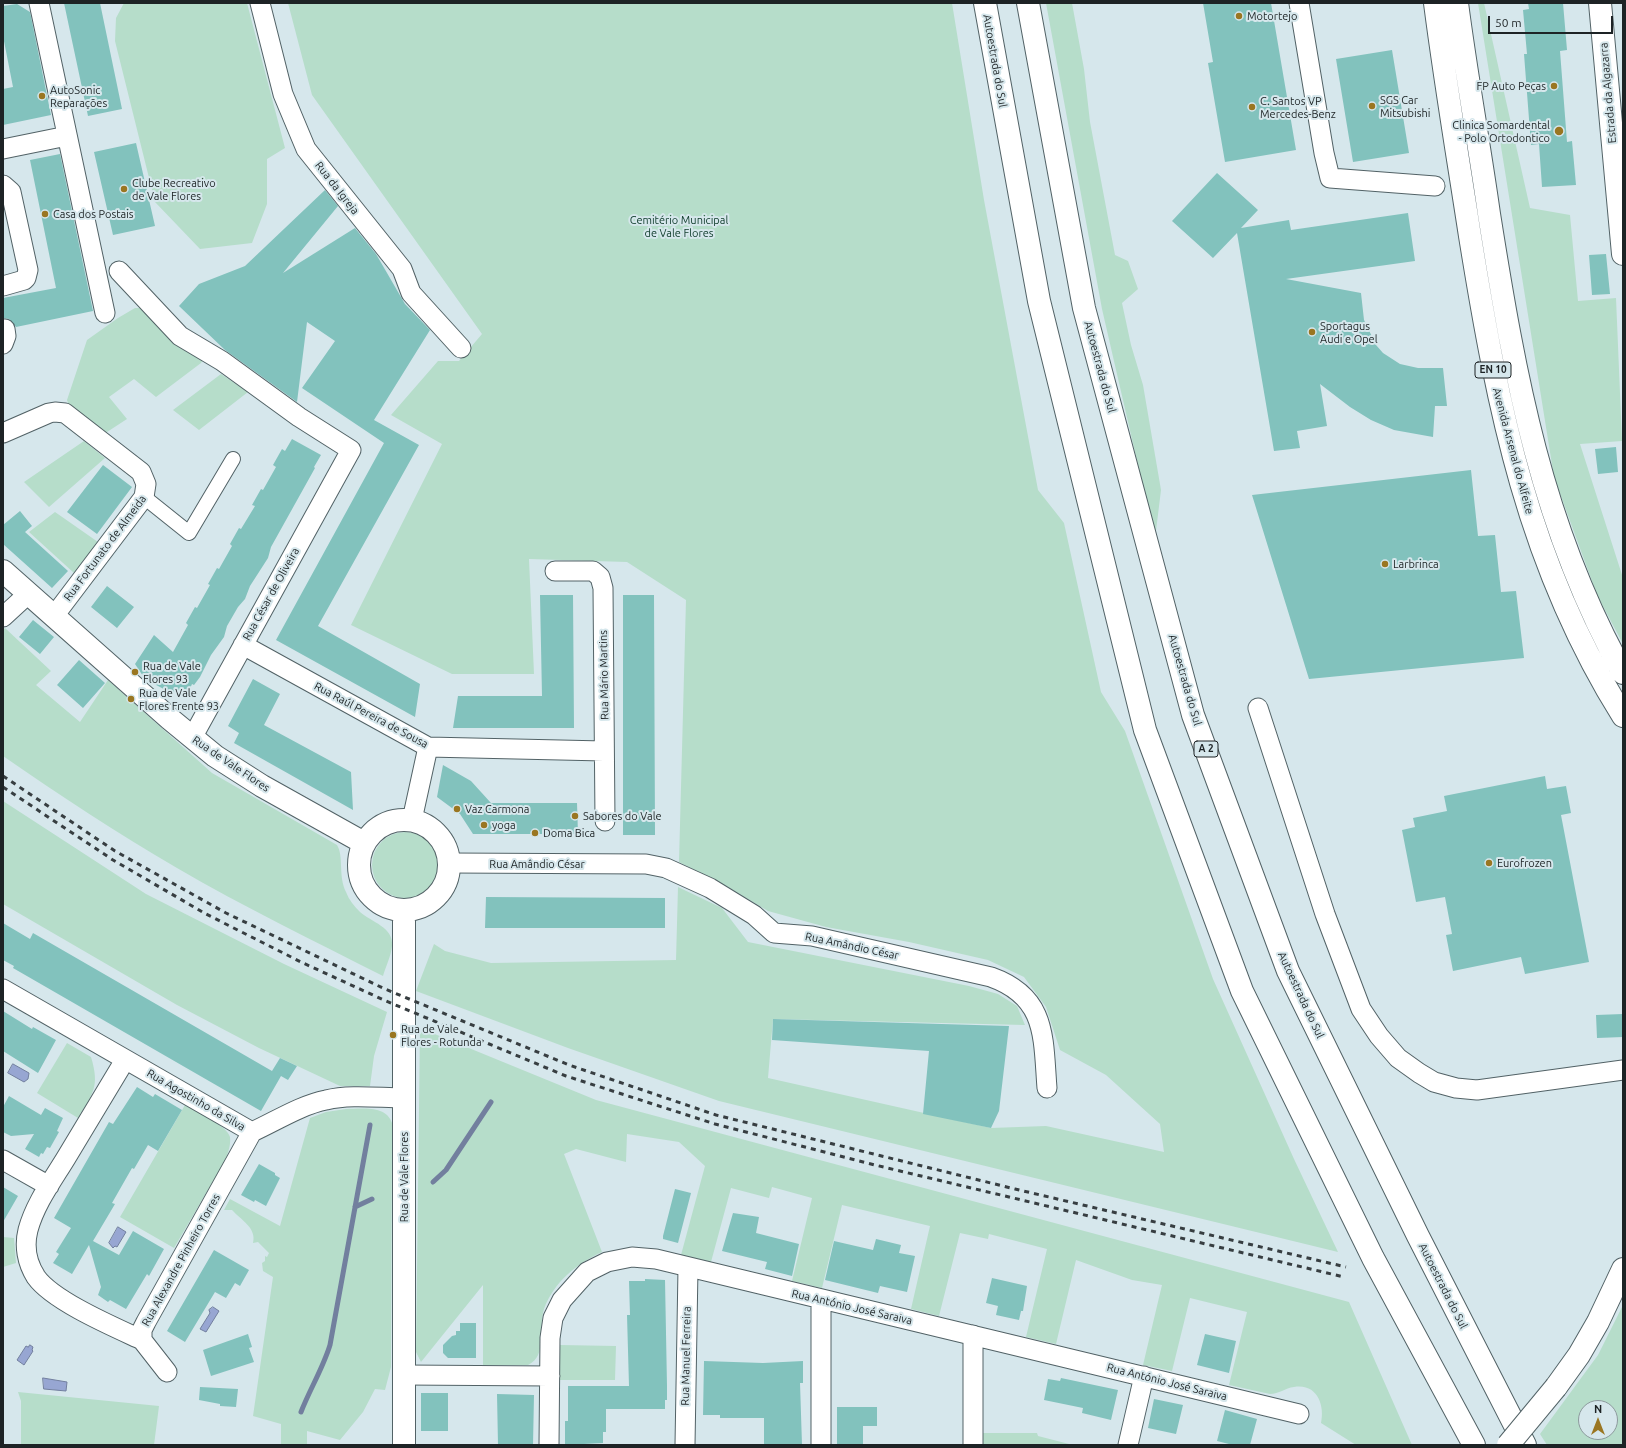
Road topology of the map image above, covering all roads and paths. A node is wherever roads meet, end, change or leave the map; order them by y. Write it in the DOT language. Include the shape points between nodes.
graph roads {
  1 [pos="40,3"];
  2 [pos="260,3"];
  3 [pos="985,3"];
  4 [pos="1028,3"];
  5 [pos="1299,3"];
  6 [pos="1435,3"];
  7 [pos="1457,3"];
  8 [pos="1600,3"];
  9 [pos="67,136"];
  10 [pos="3,149"];
  11 [pos="3,185"];
  12 [pos="1435,186"];
  13 [pos="1623,254"];
  14 [pos="119,271"];
  15 [pos="3,286"];
  16 [pos="105,313"];
  17 [pos="461,348"];
  18 [pos="3,433"];
  19 [pos="233,459"];
  20 [pos="144,498"];
  21 [pos="3,571"];
  22 [pos="555,571"];
  23 [pos="28,594"];
  24 [pos="54,616"];
  25 [pos="3,617"];
  26 [pos="243,645"];
  27 [pos="1623,673"];
  28 [pos="1258,708"];
  29 [pos="1623,716"];
  30 [pos="192,738"];
  31 [pos="428,747"];
  32 [pos="604,750"];
  33 [pos="412,820"];
  34 [pos="605,821"];
  35 [pos="364,843"];
  36 [pos="450,863"];
  37 [pos="404,910"];
  38 [pos="3,989"];
  39 [pos="125,1060"];
  40 [pos="1623,1070"];
  41 [pos="1047,1088"];
  42 [pos="404,1098"];
  43 [pos="252,1132"];
  44 [pos="3,1160"];
  45 [pos="49,1186"];
  46 [pos="688,1268"];
  47 [pos="1623,1269"];
  48 [pos="821,1300"];
  49 [pos="973,1335"];
  50 [pos="142,1340"];
  51 [pos="167,1372"];
  52 [pos="404,1375"];
  53 [pos="550,1376"];
  54 [pos="1144,1376"];
  55 [pos="1299,1414"];
  56 [pos="404,1445"];
  57 [pos="549,1445"];
  58 [pos="685,1445"];
  59 [pos="821,1445"];
  60 [pos="972,1445"];
  61 [pos="1128,1445"];
  62 [pos="1474,1445"];
  63 [pos="1508,1445"];
  64 [pos="1526,1445"];
  1 -- 9 [label="street"];
  2 -- 17 [label="street, Rua da Igreja" via="283,94 306,149 402,269 411,293"];
  3 -- 62 [label="main road, Autoestrada do Sul" via="1040,301 1146,730 1242,991 1373,1258"];
  4 -- 64 [label="main road, Autoestrada do Sul / A 2" via="1084,308 1193,715 1288,971 1418,1236"];
  5 -- 12 [label="street" via="1330,178"];
  6 -- 29 [label="main road, Avenida Arsenal do Alfeite / EN 10" via="1483,319 1507,437 1525,501 1550,572 1580,640"];
  7 -- 27 [label="main road, Avenida Arsenal do Alfeite / EN 10" via="1505,317 1525,417 1548,498 1568,555 1599,628"];
  8 -- 13 [label="main road, Estrada da Algazarra"];
  9 -- 10 [label="street"];
  9 -- 16 [label="street"];
  11 -- 15 [label="street" via="11,192 28,270 24,280"];
  14 -- 26 [label="street, Rua César de Oliveira" via="180,336 222,361 299,417 351,450"];
  18 -- 20 [label="street, Rua Fortunato de Almeida" via="49,413 65,414 141,472 146,484"];
  19 -- 20 [label="street" via="189,533"];
  20 -- 24 [label="street, Rua Fortunato de Almeida"];
  21 -- 23 [label="main road, Rua de Vale Flores"];
  22 -- 32 [label="street, Rua Mário Martins" via="593,571 600,577 603,588"];
  23 -- 24 [label="main road, Rua de Vale Flores"];
  23 -- 25 [label="street"];
  24 -- 30 [label="main road, Rua de Vale Flores"];
  26 -- 30 [label="street, Rua César de Oliveira"];
  26 -- 31 [label="street, Rua Raúl Pereira de Sousa"];
  28 -- 40 [label="street" via="1325,914 1361,1009 1398,1058 1434,1082 1477,1090"];
  30 -- 35 [label="main road, Rua de Vale Flores" via="239,772"];
  31 -- 32 [label="street, Rua Raúl Pereira de Sousa"];
  31 -- 33 [label="street"];
  32 -- 34 [label="street, Rua Mário Martins"];
  33 -- 35 [label="main road" via="393,820 376,829"];
  33 -- 36 [label="main road" via="439,834"];
  35 -- 37 [label="main road" via="359,866 365,888 382,904"];
  36 -- 37 [label="main road" via="445,884 432,901 419,908"];
  36 -- 41 [label="street, Rua Amândio César" via="646,864 666,868 710,888 754,915 774,933 812,936 1005,982 1020,991 1036,1014 1043,1041"];
  37 -- 42 [label="main road, Rua de Vale Flores"];
  38 -- 39 [label="street, Rua Agostinho da Silva"];
  39 -- 43 [label="street, Rua Agostinho da Silva"];
  39 -- 45 [label="street, Rua Alexandre Pinheiro Torres"];
  42 -- 43 [label="street, Rua Agostinho da Silva" via="342,1097 326,1100"];
  42 -- 52 [label="main road, Rua de Vale Flores"];
  43 -- 50 [label="street, Rua Alexandre Pinheiro Torres" via="146,1322 142,1330"];
  44 -- 45 [label="street"];
  45 -- 50 [label="street, Rua Alexandre Pinheiro Torres" via="33,1214 28,1232 26,1249 36,1277 61,1298"];
  46 -- 48 [label="street, Rua António José Saraiva"];
  46 -- 53 [label="street, Rua António José Saraiva" via="632,1257 607,1262 587,1272 562,1300 553,1318"];
  46 -- 58 [label="street, Rua Manuel Ferreira"];
  47 -- 63 [label="main road, bridge" via="1580,1355"];
  48 -- 49 [label="street, Rua António José Saraiva"];
  48 -- 59 [label="street"];
  49 -- 54 [label="street, Rua António José Saraiva"];
  49 -- 60 [label="street"];
  50 -- 51 [label="street"];
  52 -- 53 [label="street"];
  52 -- 56 [label="main road, Rua de Vale Flores"];
  53 -- 57 [label="street, Rua António José Saraiva"];
  54 -- 55 [label="street, Rua António José Saraiva"];
  54 -- 61 [label="street"];
}
